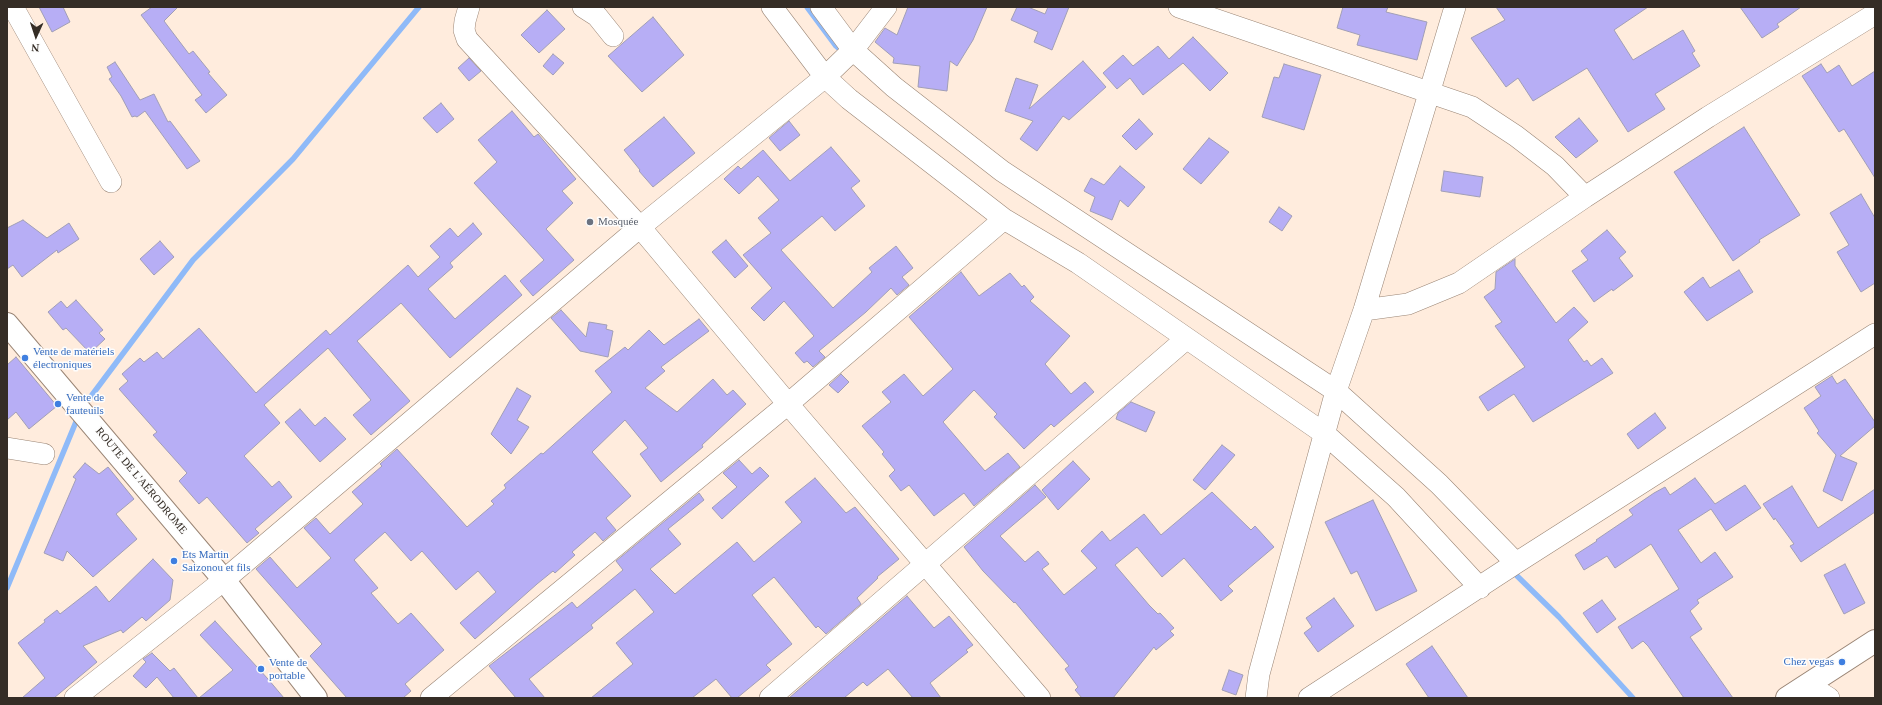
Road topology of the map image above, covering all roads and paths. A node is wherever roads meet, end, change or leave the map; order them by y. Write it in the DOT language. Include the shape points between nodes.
graph roads {
  1 [pos="14,7"];
  2 [pos="469,7"];
  3 [pos="583,7"];
  4 [pos="772,7"];
  5 [pos="821,7"];
  6 [pos="886,7"];
  7 [pos="1179,7"];
  8 [pos="1455,7"];
  9 [pos="1875,14"];
  10 [pos="613,36"];
  11 [pos="853,50"];
  12 [pos="825,77"];
  13 [pos="1429,94"];
  14 [pos="111,182"];
  15 [pos="1585,197"];
  16 [pos="1004,219"];
  17 [pos="640,227"];
  18 [pos="1364,310"];
  19 [pos="7,324"];
  20 [pos="1875,334"];
  21 [pos="1186,339"];
  22 [pos="1336,391"];
  23 [pos="788,404"];
  24 [pos="1325,434"];
  25 [pos="7,448"];
  26 [pos="44,454"];
  27 [pos="926,563"];
  28 [pos="1516,563"];
  29 [pos="224,580"];
  30 [pos="1480,588"];
  31 [pos="1875,641"];
  32 [pos="1808,685"];
  33 [pos="75,698"];
  34 [pos="316,698"];
  35 [pos="431,698"];
  36 [pos="770,698"];
  37 [pos="1040,698"];
  38 [pos="1256,698"];
  39 [pos="1309,698"];
  40 [pos="1787,698"];
  41 [pos="1829,698"];
  1 -- 14 [label="street"];
  2 -- 17 [label="street" via="464,30 467,39"];
  3 -- 10 [label="street" via="597,16"];
  4 -- 12 [label="street"];
  5 -- 11 [label="street"];
  6 -- 11 [label="street"];
  7 -- 13 [label="street"];
  8 -- 13 [label="street"];
  9 -- 15 [label="street"];
  11 -- 12 [label="street"];
  11 -- 22 [label="street" via="894,86 1002,171"];
  12 -- 16 [label="street"];
  12 -- 17 [label="street"];
  13 -- 15 [label="street" via="1472,108 1516,136 1555,166"];
  13 -- 18 [label="street"];
  15 -- 18 [label="street" via="1459,283 1408,304"];
  16 -- 21 [label="street" via="1078,264"];
  16 -- 23 [label="street"];
  17 -- 23 [label="street"];
  17 -- 29 [label="street"];
  18 -- 22 [label="street"];
  19 -- 29 [label="street, ROUTE DE L'AÉRODROME"];
  20 -- 28 [label="street"];
  21 -- 24 [label="street"];
  21 -- 27 [label="street"];
  22 -- 24 [label="street"];
  22 -- 28 [label="street" via="1439,484"];
  23 -- 27 [label="street"];
  23 -- 35 [label="street"];
  24 -- 30 [label="street" via="1396,497"];
  24 -- 38 [label="street" via="1259,674"];
  25 -- 26 [label="street"];
  27 -- 36 [label="street"];
  27 -- 37 [label="street"];
  28 -- 30 [label="street"];
  29 -- 33 [label="street"];
  29 -- 34 [label="street, ROUTE DE L'AÉRODROME"];
  30 -- 39 [label="street"];
  31 -- 32 [label="street"];
  32 -- 40 [label="street"];
  32 -- 41 [label="street"];
}
